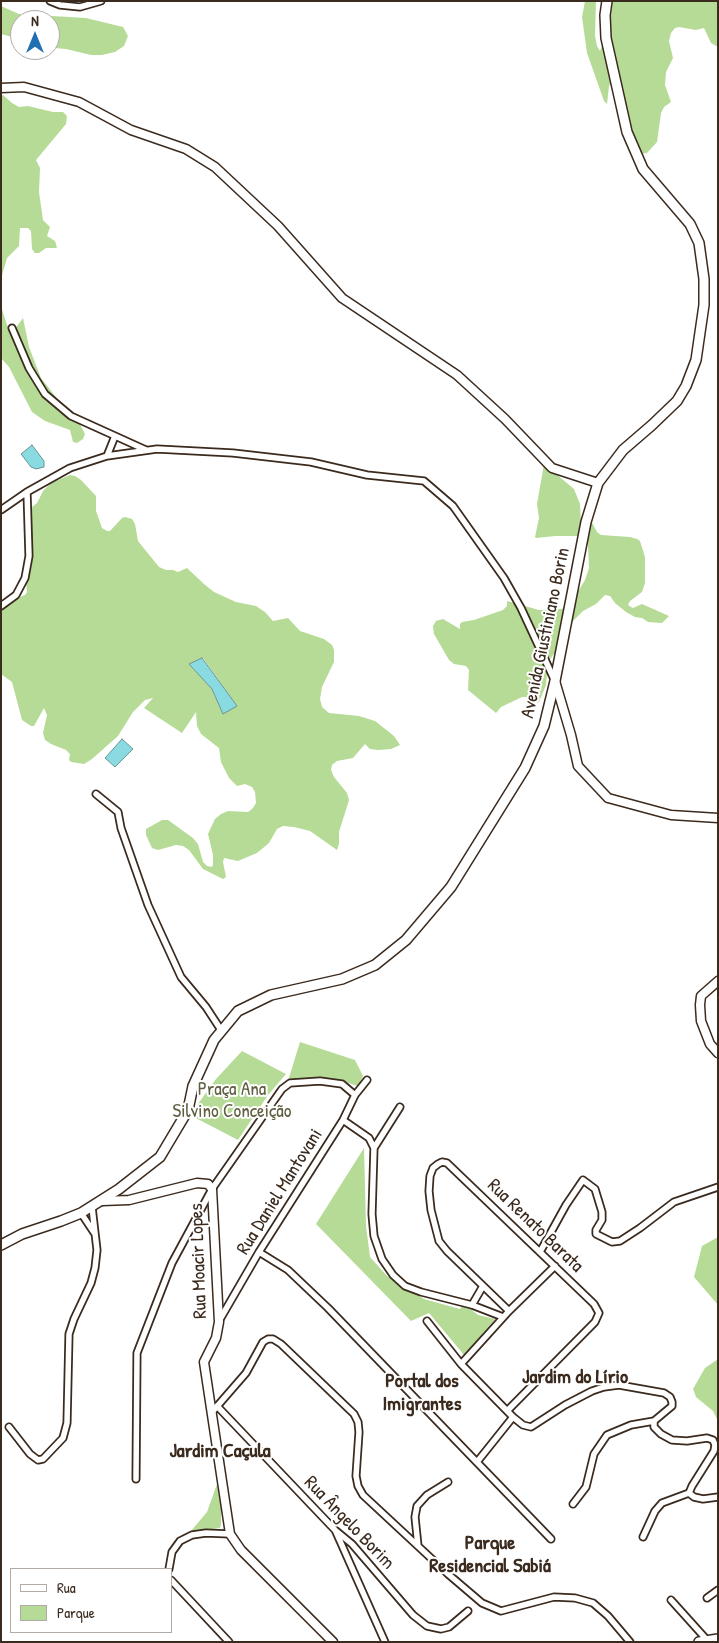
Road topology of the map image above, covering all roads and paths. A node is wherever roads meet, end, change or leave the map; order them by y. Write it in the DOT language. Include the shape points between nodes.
graph roads {
  1 [pos="50,1"];
  2 [pos="101,1"];
  3 [pos="607,1"];
  4 [pos="1,88"];
  5 [pos="12,328"];
  6 [pos="115,436"];
  7 [pos="146,450"];
  8 [pos="107,456"];
  9 [pos="598,483"];
  10 [pos="28,492"];
  11 [pos="1,510"];
  12 [pos="1,606"];
  13 [pos="555,681"];
  14 [pos="96,794"];
  15 [pos="718,818"];
  16 [pos="718,981"];
  17 [pos="222,1030"];
  18 [pos="718,1053"];
  19 [pos="367,1080"];
  20 [pos="356,1095"];
  21 [pos="400,1107"];
  22 [pos="343,1120"];
  23 [pos="374,1148"];
  24 [pos="718,1187"];
  25 [pos="119,1189"];
  26 [pos="212,1190"];
  27 [pos="129,1200"];
  28 [pos="102,1201"];
  29 [pos="92,1207"];
  30 [pos="80,1213"];
  31 [pos="96,1236"];
  32 [pos="1,1245"];
  33 [pos="258,1252"];
  34 [pos="540,1252"];
  35 [pos="555,1266"];
  36 [pos="483,1286"];
  37 [pos="472,1305"];
  38 [pos="509,1311"];
  39 [pos="503,1317"];
  40 [pos="427,1321"];
  41 [pos="219,1322"];
  42 [pos="461,1364"];
  43 [pos="215,1409"];
  44 [pos="507,1411"];
  45 [pos="513,1417"];
  46 [pos="654,1421"];
  47 [pos="9,1427"];
  48 [pos="477,1462"];
  49 [pos="136,1479"];
  50 [pos="448,1482"];
  51 [pos="689,1493"];
  52 [pos="718,1497"];
  53 [pos="573,1504"];
  54 [pos="335,1530"];
  55 [pos="230,1534"];
  56 [pos="643,1537"];
  57 [pos="551,1539"];
  58 [pos="418,1546"];
  59 [pos="169,1568"];
  60 [pos="172,1581"];
  61 [pos="718,1590"];
  62 [pos="707,1598"];
  63 [pos="671,1600"];
  64 [pos="468,1611"];
  65 [pos="718,1640"];
  66 [pos="703,1641"];
  67 [pos="229,1642"];
  68 [pos="333,1642"];
  69 [pos="385,1642"];
  70 [pos="630,1642"];
  1 -- 2 [label="street" via="80,7"];
  3 -- 9 [label="main road, Avenida Giustiniano Borin" via="606,38 627,132 643,169 690,224 699,243 704,305 696,360 686,386 676,402 623,450"];
  4 -- 9 [label="street" via="24,87 80,102 131,130 186,149 216,167 278,226 342,298 457,375 552,468"];
  5 -- 6 [label="street" via="29,368 45,394 71,416"];
  6 -- 7 [label="street"];
  6 -- 8 [label="street"];
  7 -- 8 [label="street"];
  7 -- 13 [label="street" via="234,453 424,481 453,506 504,578"];
  8 -- 10 [label="street" via="70,468"];
  9 -- 13 [label="main road, Avenida Giustiniano Borin" via="586,522"];
  10 -- 11 [label="street"];
  10 -- 12 [label="street" via="29,549 25,578 16,595"];
  13 -- 15 [label="street" via="578,766 608,798 670,815"];
  13 -- 17 [label="main road, Avenida Giustiniano Borin" via="544,726 524,768 451,887 406,940 375,965 342,979 271,995 238,1011"];
  14 -- 17 [label="street" via="118,812 148,905 181,977"];
  16 -- 18 [label="street" via="701,996 700,1005 701,1021 710,1044"];
  17 -- 25 [label="main road, Avenida Giustiniano Borin" via="214,1040 193,1086 188,1110 160,1157"];
  19 -- 20 [label="street, Rua Daniel Mantovani"];
  20 -- 22 [label="street, Rua Daniel Mantovani"];
  20 -- 26 [label="street" via="342,1084 320,1081 290,1083 282,1089"];
  21 -- 23 [label="street"];
  22 -- 23 [label="street" via="368,1138"];
  22 -- 33 [label="street, Rua Daniel Mantovani"];
  23 -- 37 [label="street" via="372,1214 374,1236 382,1259 405,1286"];
  24 -- 34 [label="street" via="674,1202 620,1241 612,1242 596,1234 602,1212 595,1189 583,1180"];
  25 -- 27 [label="street"];
  25 -- 28 [label="main road, Avenida Giustiniano Borin"];
  26 -- 27 [label="street, Rua Moacir Lopes" via="208,1184 198,1183"];
  26 -- 41 [label="street, Rua Moacir Lopes"];
  26 -- 49 [label="street" via="172,1262 137,1353"];
  27 -- 28 [label="street, Rua Moacir Lopes"];
  28 -- 29 [label="main road, Avenida Giustiniano Borin"];
  29 -- 30 [label="main road, Avenida Giustiniano Borin"];
  29 -- 31 [label="street"];
  30 -- 31 [label="street"];
  30 -- 32 [label="main road, Avenida Giustiniano Borin"];
  31 -- 47 [label="street" via="96,1268 69,1334 67,1423 63,1438 43,1459 34,1458"];
  33 -- 41 [label="street, Rua Daniel Mantovani"];
  33 -- 48 [label="street" via="288,1270 328,1308"];
  34 -- 35 [label="street, Rua Renato Barata"];
  34 -- 36 [label="street, Rua Renato Barata" via="447,1163 438,1164 430,1176 430,1210 439,1241"];
  35 -- 38 [label="street"];
  35 -- 44 [label="street, Rua Renato Barata" via="594,1304 599,1313 595,1322"];
  36 -- 37 [label="street"];
  36 -- 38 [label="street"];
  37 -- 39 [label="street"];
  38 -- 39 [label="street"];
  39 -- 42 [label="street"];
  40 -- 42 [label="street"];
  41 -- 43 [label="street, Rua Moacir Lopes" via="216,1338 204,1362"];
  42 -- 44 [label="street"];
  43 -- 54 [label="street, Rua Ângelo Borim"];
  43 -- 55 [label="street, Rua Moacir Lopes"];
  43 -- 58 [label="street" via="246,1373 263,1342 274,1339 354,1414 359,1432 358,1486 363,1495"];
  44 -- 45 [label="street"];
  45 -- 46 [label="street" via="531,1427 592,1391 619,1385 670,1396 672,1402 668,1409"];
  45 -- 48 [label="street"];
  46 -- 51 [label="street" via="654,1427 672,1440 701,1438 713,1440 715,1444"];
  46 -- 53 [label="street" via="631,1425 607,1435 594,1454 586,1487"];
  48 -- 57 [label="street"];
  50 -- 58 [label="street" via="427,1494 417,1506"];
  51 -- 52 [label="street" via="694,1498"];
  51 -- 56 [label="street" via="662,1503"];
  54 -- 64 [label="street, Rua Ângelo Borim" via="352,1544 426,1626 449,1627"];
  54 -- 69 [label="street"];
  55 -- 59 [label="street" via="206,1533 180,1541 172,1552"];
  55 -- 68 [label="street, Rua Moacir Lopes" via="241,1550"];
  58 -- 70 [label="street" via="482,1603 501,1611 554,1597 575,1598 593,1603"];
  60 -- 67 [label="street"];
  61 -- 62 [label="street"];
  63 -- 66 [label="street"];
  65 -- 66 [label="main road"];
}
